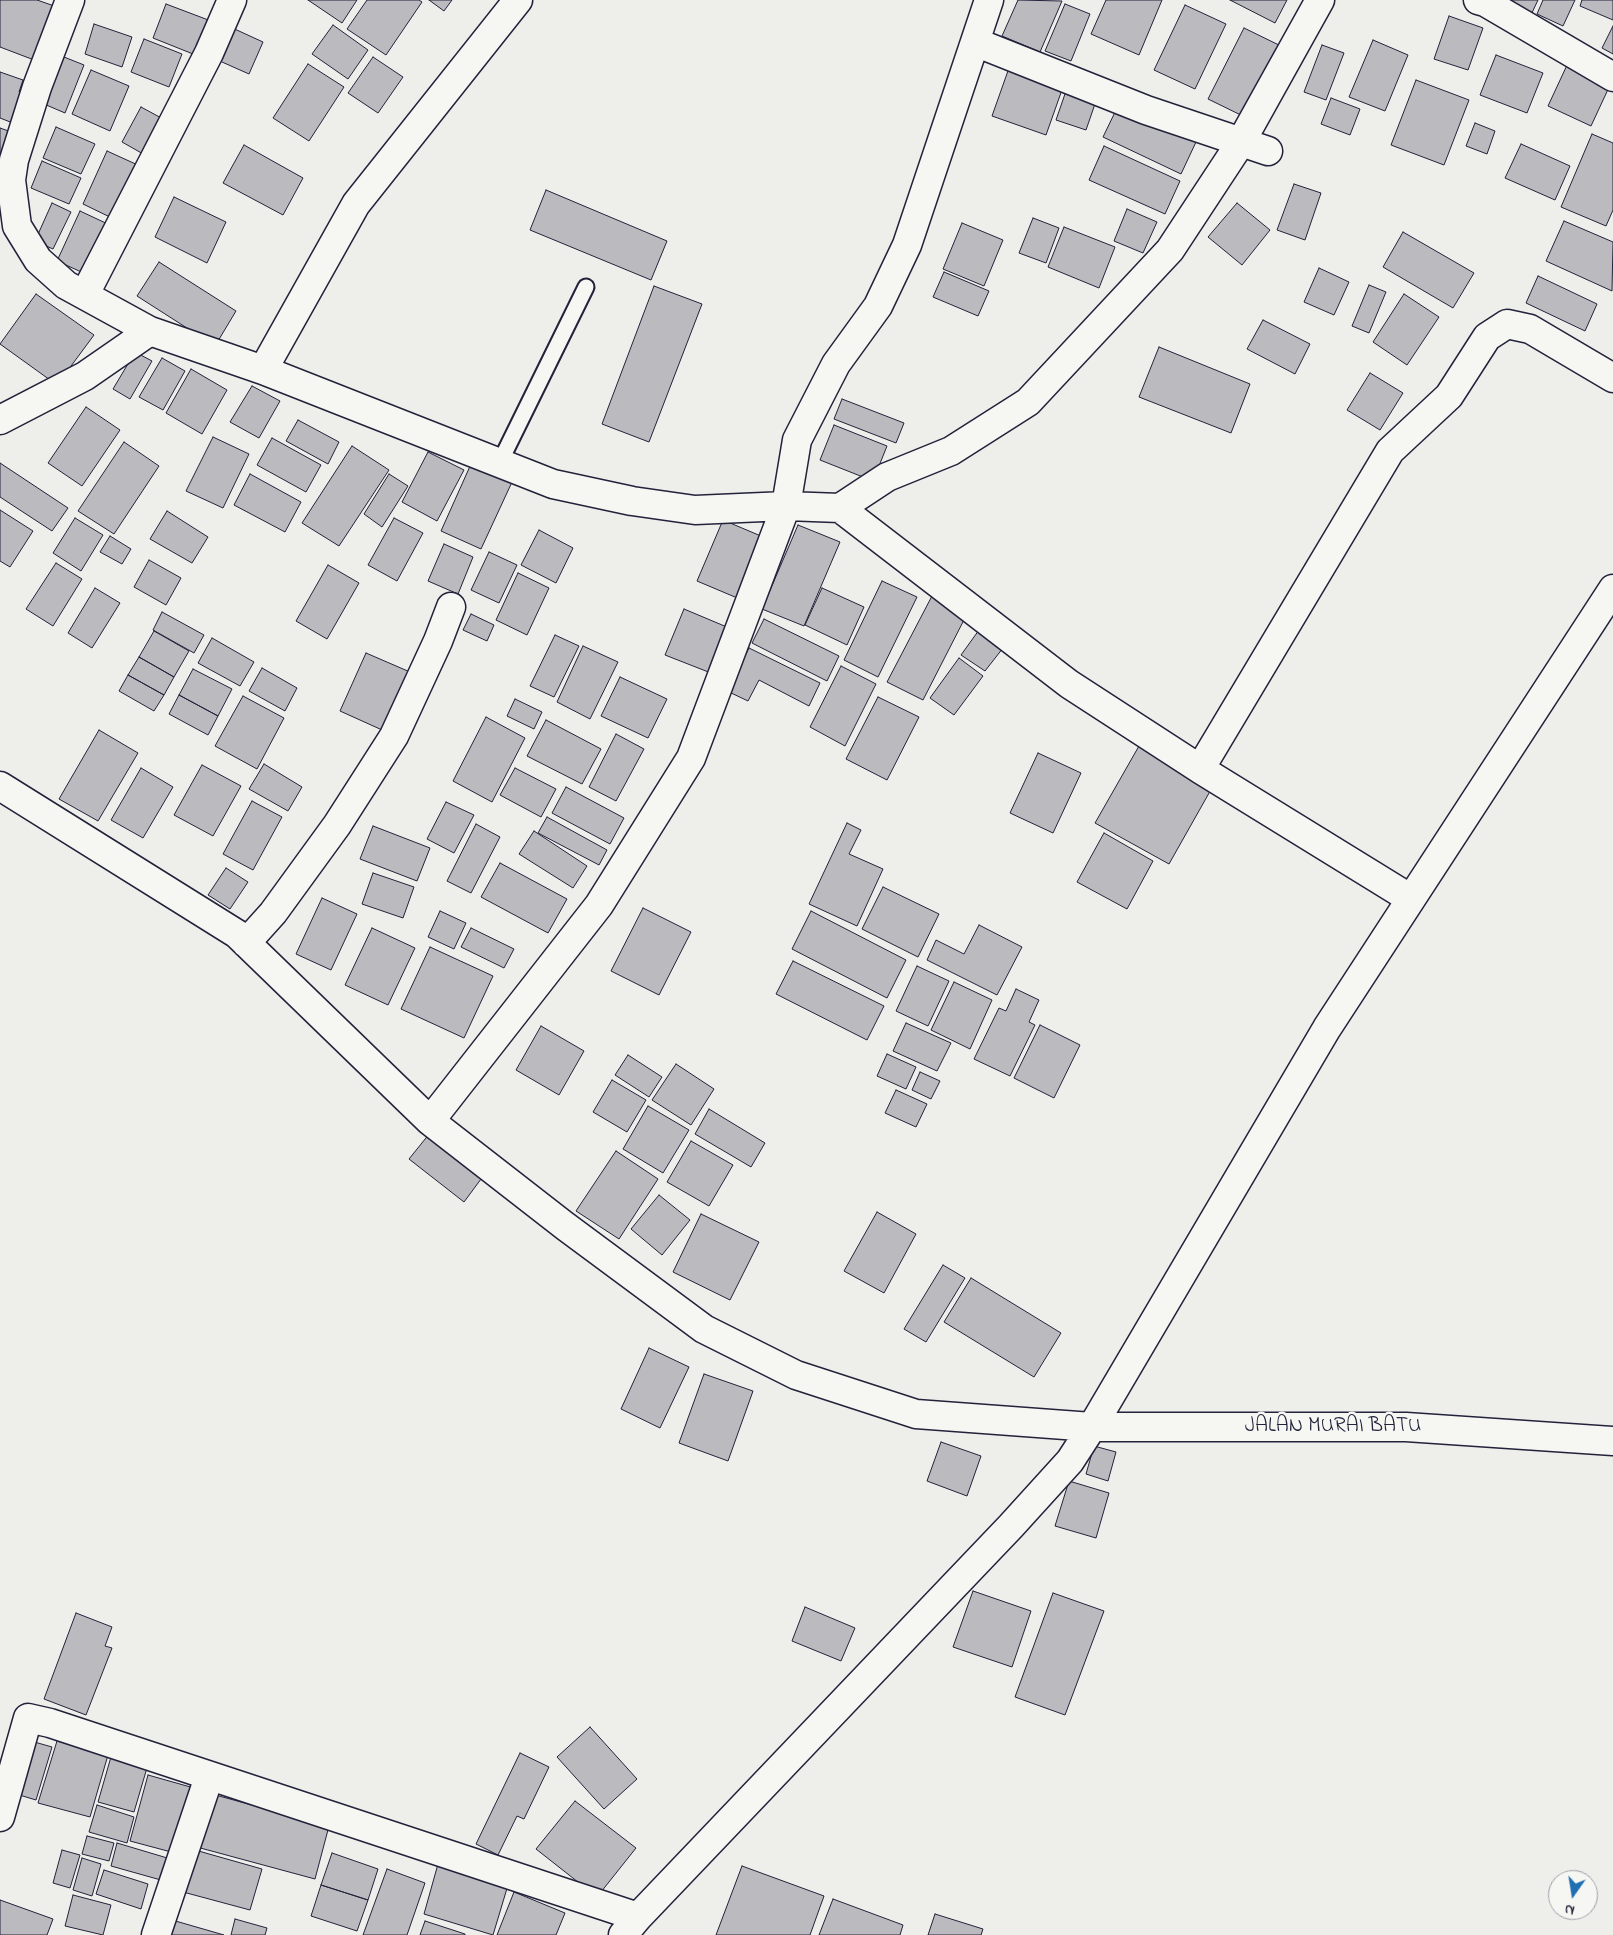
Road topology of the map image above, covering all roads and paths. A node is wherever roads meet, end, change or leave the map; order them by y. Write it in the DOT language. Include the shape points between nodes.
graph roads {
  1 [pos="232,0"];
  2 [pos="518,0"];
  3 [pos="989,0"];
  4 [pos="1320,0"];
  5 [pos="66,1"];
  6 [pos="1483,1"];
  7 [pos="975,42"];
  8 [pos="1613,77"];
  9 [pos="1241,142"];
  10 [pos="1268,151"];
  11 [pos="586,288"];
  12 [pos="85,294"];
  13 [pos="150,331"];
  14 [pos="263,370"];
  15 [pos="1613,378"];
  16 [pos="0,420"];
  17 [pos="499,464"];
  18 [pos="786,506"];
  19 [pos="840,508"];
  20 [pos="1613,589"];
  21 [pos="451,607"];
  22 [pos="1200,769"];
  23 [pos="0,786"];
  24 [pos="1411,899"];
  25 [pos="246,943"];
  26 [pos="430,1121"];
  27 [pos="1092,1427"];
  28 [pos="1613,1441"];
  29 [pos="209,1777"];
  30 [pos="0,1817"];
  31 [pos="630,1926"];
  32 [pos="156,1935"];
  1 -- 12 [label="street" via="209,53"];
  2 -- 14 [label="street" via="356,204"];
  3 -- 7 [label="street"];
  4 -- 9 [label="street"];
  5 -- 12 [label="street" via="14,160 11,180 17,226 38,260 66,285"];
  6 -- 8 [label="street"];
  7 -- 9 [label="street" via="1146,110"];
  7 -- 18 [label="street" via="906,245 878,306 836,364 797,440"];
  9 -- 10 [label="street"];
  9 -- 19 [label="street" via="1170,250 1028,402 951,451 887,477"];
  11 -- 17 [label="lane"];
  12 -- 13 [label="street"];
  13 -- 14 [label="street"];
  13 -- 16 [label="street" via="85,376"];
  14 -- 17 [label="street"];
  15 -- 22 [label="street" via="1530,329 1507,324 1487,337 1450,396 1390,452"];
  17 -- 18 [label="street" via="553,484 677,508"];
  18 -- 19 [label="street"];
  18 -- 26 [label="street" via="691,758 599,905"];
  19 -- 22 [label="street" via="1069,684"];
  20 -- 24 [label="street"];
  21 -- 25 [label="street" via="394,736 337,825"];
  22 -- 24 [label="street"];
  23 -- 25 [label="street, JALAN MURAI BATU" via="229,929"];
  24 -- 27 [label="street" via="1326,1028"];
  25 -- 26 [label="street, JALAN MURAI BATU"];
  26 -- 27 [label="street, JALAN MURAI BATU" via="704,1329 796,1375 916,1414"];
  27 -- 28 [label="street, JALAN MURAI BATU" via="1406,1426"];
  27 -- 31 [label="street" via="1070,1460 1012,1526"];
  29 -- 30 [label="street" via="28,1718"];
  29 -- 31 [label="street"];
  29 -- 32 [label="street"];
}
